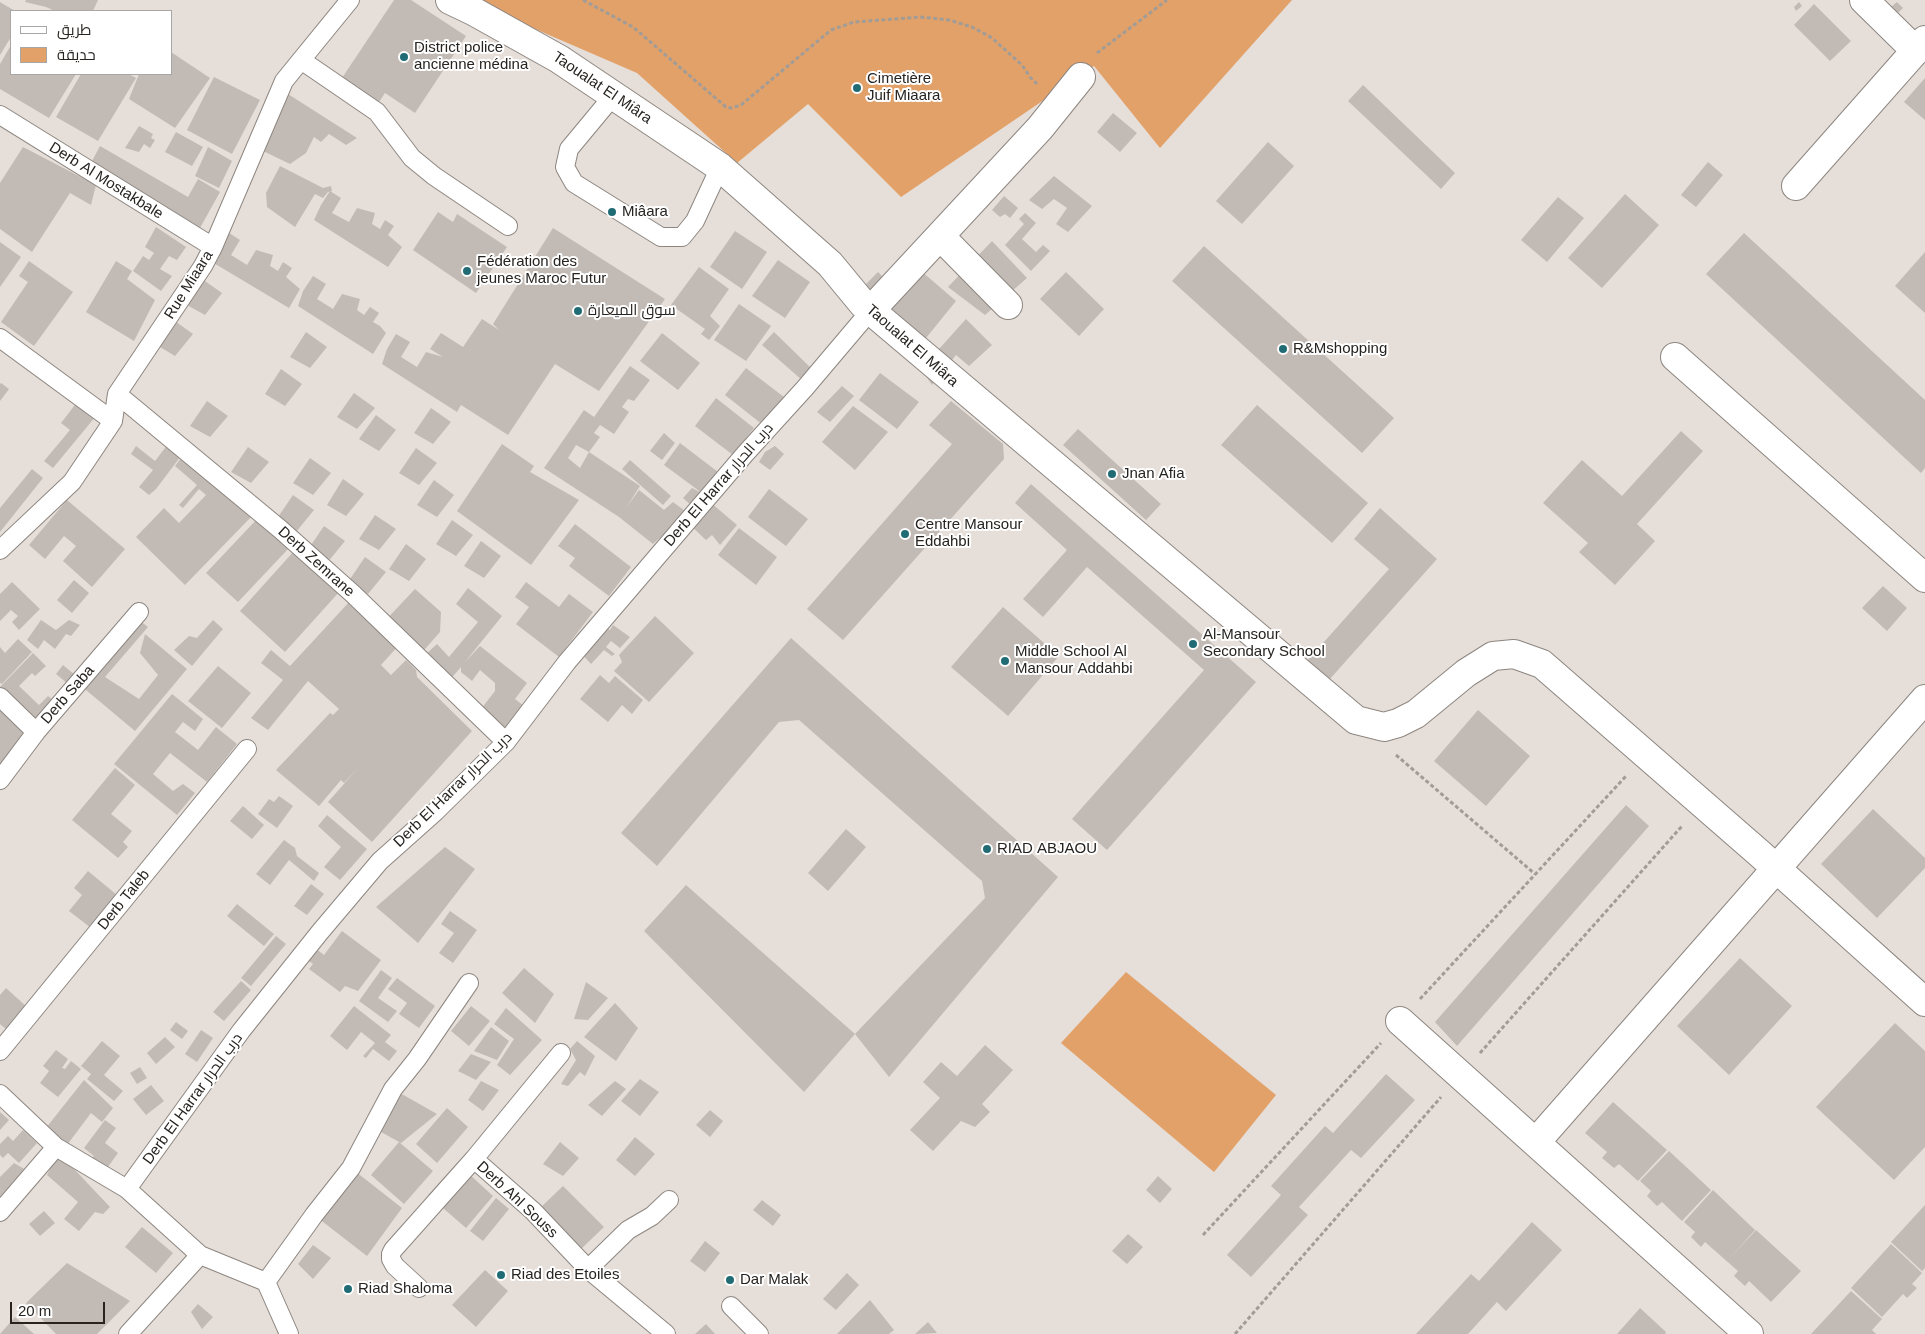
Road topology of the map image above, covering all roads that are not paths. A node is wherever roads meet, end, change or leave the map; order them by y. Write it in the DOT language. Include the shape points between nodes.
graph roads {
  1 [pos="350,0"];
  2 [pos="450,0"];
  3 [pos="1864,0"];
  4 [pos="1921,46"];
  5 [pos="301,60"];
  6 [pos="1081,77"];
  7 [pos="614,96"];
  8 [pos="0,114"];
  9 [pos="720,167"];
  10 [pos="1796,186"];
  11 [pos="508,226"];
  12 [pos="940,236"];
  13 [pos="213,247"];
  14 [pos="1008,305"];
  15 [pos="871,310"];
  16 [pos="0,338"];
  17 [pos="1676,357"];
  18 [pos="117,394"];
  19 [pos="112,421"];
  20 [pos="0,550"];
  21 [pos="1925,578"];
  22 [pos="139,612"];
  23 [pos="0,697"];
  24 [pos="1925,699"];
  25 [pos="36,732"];
  26 [pos="506,742"];
  27 [pos="247,750"];
  28 [pos="0,780"];
  29 [pos="1776,868"];
  30 [pos="469,983"];
  31 [pos="1925,1002"];
  32 [pos="1400,1022"];
  33 [pos="0,1051"];
  34 [pos="561,1053"];
  35 [pos="0,1094"];
  36 [pos="1536,1142"];
  37 [pos="56,1146"];
  38 [pos="474,1159"];
  39 [pos="128,1189"];
  40 [pos="669,1200"];
  41 [pos="0,1212"];
  42 [pos="200,1255"];
  43 [pos="588,1269"];
  44 [pos="266,1282"];
  45 [pos="418,1288"];
  46 [pos="731,1306"];
  47 [pos="128,1334"];
  48 [pos="289,1334"];
  49 [pos="666,1334"];
  50 [pos="759,1334"];
  51 [pos="1749,1334"];
  1 -- 5 [label="lane, Rue Miaara"];
  2 -- 7 [label="street, Taoualat El Miâra" via="559,59"];
  3 -- 4 [label="street"];
  4 -- 10 [label="street"];
  5 -- 11 [label="lane" via="377,112 412,158 434,176"];
  5 -- 13 [label="lane, Rue Miaara" via="284,81"];
  6 -- 12 [label="street" via="1040,128"];
  7 -- 9 [label="street, Taoualat El Miâra"];
  7 -- 9 [label="lane" via="568,149 565,167 574,183 661,237 682,237 695,221"];
  8 -- 13 [label="lane, Derb Al Mostakbale"];
  9 -- 15 [label="street, Taoualat El Miâra" via="830,264"];
  12 -- 14 [label="street"];
  12 -- 15 [label="street"];
  13 -- 18 [label="lane, Rue Miaara"];
  15 -- 26 [label="lane, Derb El Harrar درب الحرار" via="567,662"];
  15 -- 29 [label="street, Taoualat El Miâra" via="1356,720 1384,727 1398,723 1416,714 1466,673 1493,656 1514,654 1542,664"];
  16 -- 19 [label="lane"];
  17 -- 21 [label="street"];
  18 -- 19 [label="lane, Rue Miaara"];
  18 -- 26 [label="lane, Derb Zemrane" via="353,594"];
  19 -- 20 [label="lane, Rue Miaara" via="72,482"];
  22 -- 25 [label="lane, Derb Saba"];
  23 -- 25 [label="lane"];
  24 -- 29 [label="street"];
  25 -- 28 [label="lane, Derb Saba"];
  26 -- 39 [label="lane, Derb El Harrar درب الحرار" via="436,812 380,860 241,1031"];
  27 -- 33 [label="lane, Derb Taleb"];
  29 -- 31 [label="street"];
  29 -- 36 [label="street"];
  30 -- 44 [label="lane" via="393,1089 351,1168"];
  32 -- 36 [label="street"];
  34 -- 38 [label="lane"];
  35 -- 37 [label="lane"];
  36 -- 51 [label="street"];
  37 -- 39 [label="lane"];
  37 -- 41 [label="lane"];
  38 -- 43 [label="lane, Derb Ahl Souss" via="533,1211"];
  38 -- 45 [label="lane, Derb Ahl Souss" via="391,1254 395,1266"];
  39 -- 42 [label="lane"];
  40 -- 43 [label="lane" via="652,1216 628,1230"];
  42 -- 44 [label="lane"];
  42 -- 47 [label="lane"];
  43 -- 49 [label="lane, Derb Ahl Souss"];
  44 -- 48 [label="lane"];
  46 -- 50 [label="lane"];
}
